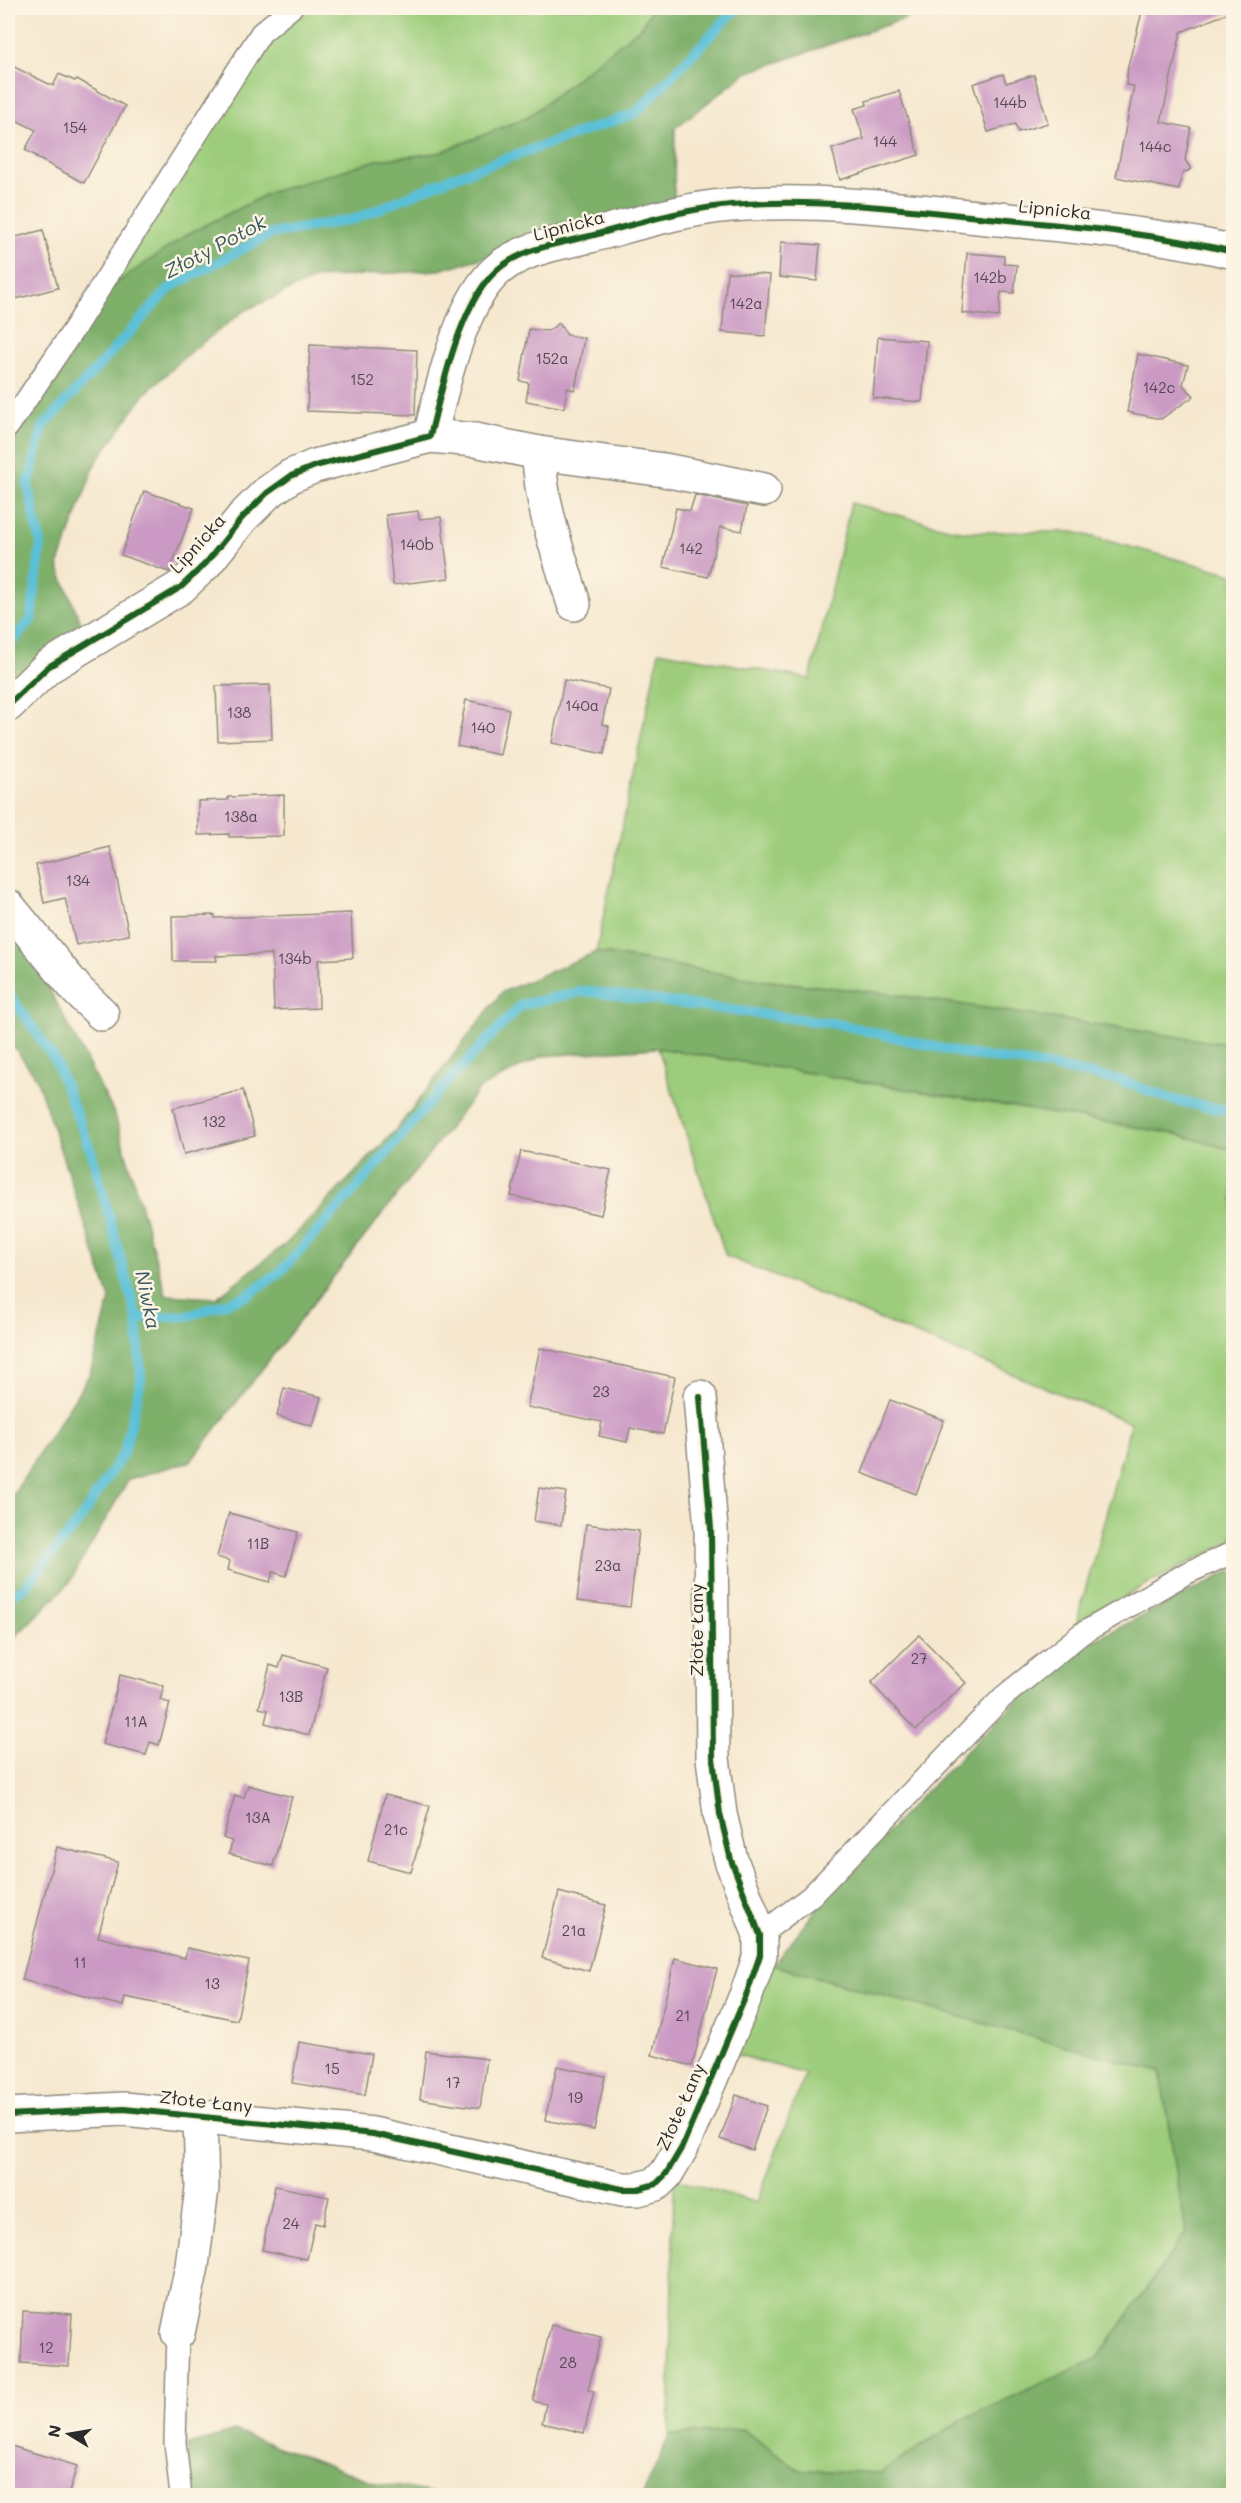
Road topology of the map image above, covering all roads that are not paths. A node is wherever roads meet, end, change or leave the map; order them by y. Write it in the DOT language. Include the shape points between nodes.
graph roads {
  1 [pos="291,8"];
  2 [pos="1233,252"];
  3 [pos="8,427"];
  4 [pos="430,436"];
  5 [pos="539,453"];
  6 [pos="764,490"];
  7 [pos="574,604"];
  8 [pos="8,705"];
  9 [pos="8,906"];
  10 [pos="102,1014"];
  11 [pos="700,1397"];
  12 [pos="1233,1552"];
  13 [pos="760,1935"];
  14 [pos="8,2115"];
  15 [pos="200,2116"];
  16 [pos="178,2333"];
  17 [pos="181,2496"];
  1 -- 3 [label="lane" via="261,33 75,329"];
  2 -- 4 [label="street, Lipnicka" via="1138,233 850,204 730,205 689,211 546,247 503,265 491,276 467,316"];
  4 -- 5 [label="street, Lipnicka"];
  4 -- 8 [label="street, Lipnicka" via="315,465 291,476 250,510 181,587 48,667"];
  5 -- 6 [label="street, Lipnicka" via="664,470"];
  5 -- 7 [label="street" via="539,481 546,515"];
  9 -- 10 [label="street" via="78,992"];
  11 -- 13 [label="street, Złote Łany" via="711,1528 712,1758 730,1860"];
  12 -- 13 [label="lane" via="1136,1600 1072,1641 1003,1697 811,1896"];
  13 -- 15 [label="street, Złote Łany" via="760,1955 747,1993 682,2146 656,2184 622,2189 373,2133"];
  14 -- 15 [label="street, Złote Łany" via="124,2109"];
  15 -- 16 [label="street, Złote Łany" via="202,2188"];
  16 -- 17 [label="lane" via="175,2442"];
}
